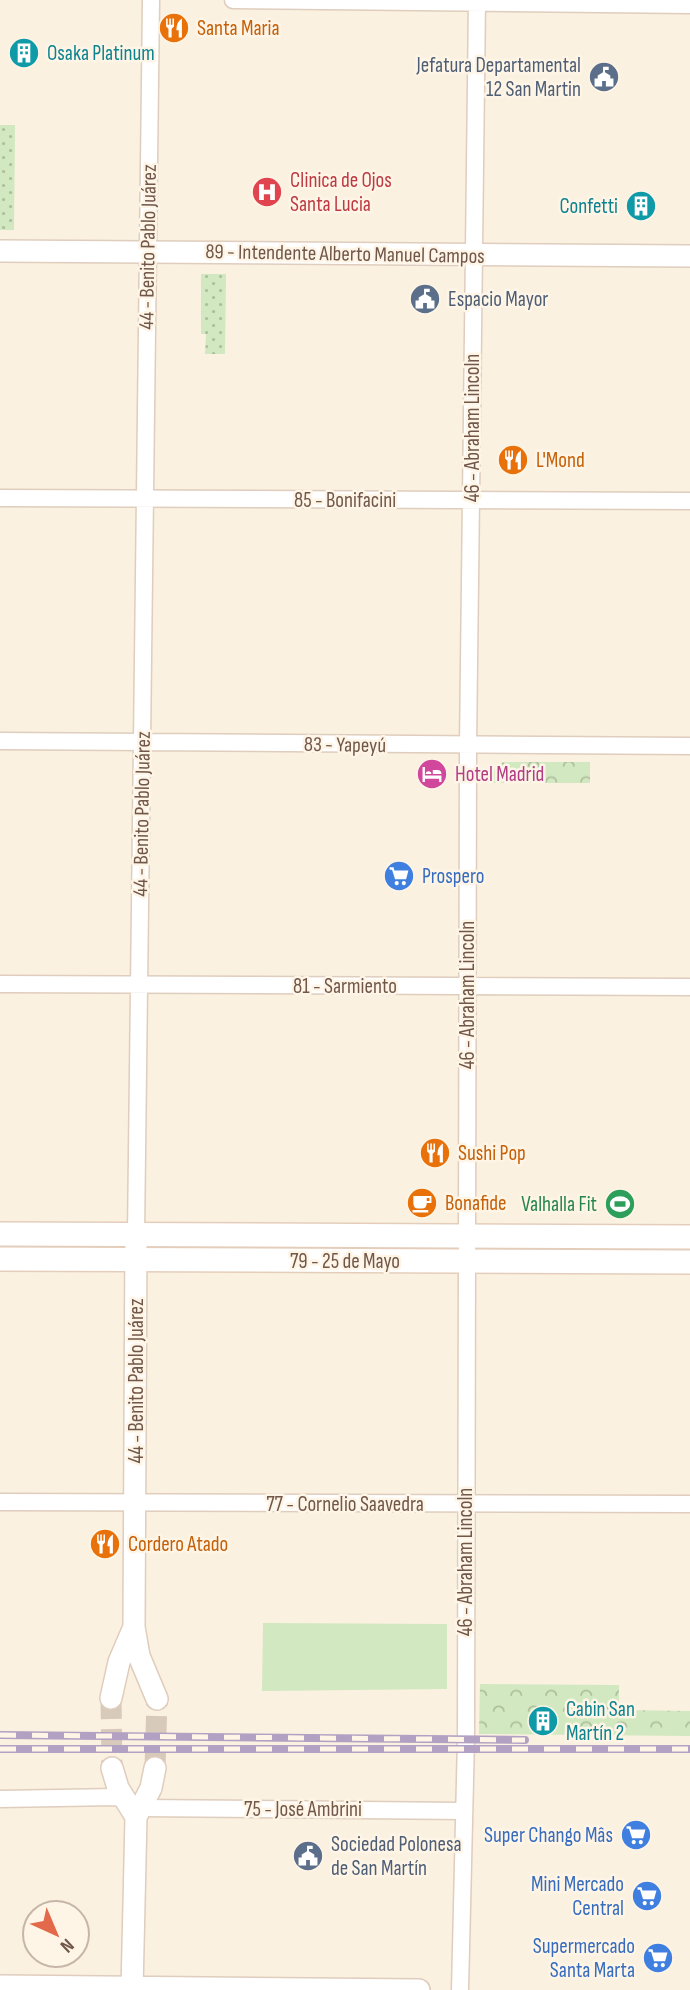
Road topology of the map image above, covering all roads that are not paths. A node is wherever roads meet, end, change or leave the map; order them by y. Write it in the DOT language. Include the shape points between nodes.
graph roads {
  1 [pos="151,0"];
  2 [pos="233,0"];
  3 [pos="477,1"];
  4 [pos="690,5"];
  5 [pos="0,251"];
  6 [pos="148,252"];
  7 [pos="475,256"];
  8 [pos="690,256"];
  9 [pos="0,498"];
  10 [pos="145,498"];
  11 [pos="471,501"];
  12 [pos="690,501"];
  13 [pos="0,741"];
  14 [pos="143,743"];
  15 [pos="690,746"];
  16 [pos="468,747"];
  17 [pos="0,984"];
  18 [pos="140,985"];
  19 [pos="468,987"];
  20 [pos="690,987"];
  21 [pos="0,1234"];
  22 [pos="136,1235"];
  23 [pos="466,1236"];
  24 [pos="690,1237"];
  25 [pos="0,1259"];
  26 [pos="136,1260"];
  27 [pos="465,1261"];
  28 [pos="690,1262"];
  29 [pos="0,1502"];
  30 [pos="136,1503"];
  31 [pos="465,1504"];
  32 [pos="690,1504"];
  33 [pos="134,1627"];
  34 [pos="111,1698"];
  35 [pos="157,1699"];
  36 [pos="155,1768"];
  37 [pos="112,1769"];
  38 [pos="0,1800"];
  39 [pos="134,1809"];
  40 [pos="464,1811"];
  41 [pos="0,1986"];
  42 [pos="132,1988"];
  43 [pos="419,1990"];
  44 [pos="460,1990"];
  1 -- 6 [label="street, 44 - Benito Pablo Juárez"];
  2 -- 3 [label="street"];
  3 -- 4 [label="street"];
  3 -- 7 [label="street, 46 - Abraham Lincoln"];
  5 -- 6 [label="street, 89 - Intendente Alberto Manuel Campos"];
  6 -- 7 [label="street, 89 - Intendente Alberto Manuel Campos"];
  6 -- 10 [label="street, 44 - Benito Pablo Juárez"];
  7 -- 8 [label="street, 89 - Intendente Alberto Manuel Campos"];
  7 -- 11 [label="street, 46 - Abraham Lincoln"];
  9 -- 10 [label="street, 85 - Bonifacini"];
  10 -- 11 [label="street, 85 - Bonifacini"];
  10 -- 14 [label="street, 44 - Benito Pablo Juárez"];
  11 -- 12 [label="street, 85 - Bonifacini"];
  11 -- 16 [label="street, 46 - Abraham Lincoln"];
  13 -- 14 [label="street, 83 - Yapeyú"];
  14 -- 16 [label="street, 83 - Yapeyú"];
  14 -- 18 [label="street, 44 - Benito Pablo Juárez"];
  15 -- 16 [label="street, 83 - Yapeyú"];
  16 -- 19 [label="street, 46 - Abraham Lincoln"];
  17 -- 18 [label="street, 81 - Sarmiento"];
  18 -- 19 [label="street, 81 - Sarmiento"];
  18 -- 22 [label="street, 44 - Benito Pablo Juárez"];
  19 -- 20 [label="street, 81 - Sarmiento"];
  19 -- 23 [label="street, 46 - Abraham Lincoln"];
  21 -- 22 [label="main road, 79 - 25 de Mayo"];
  22 -- 23 [label="main road, 79 - 25 de Mayo"];
  22 -- 26 [label="street, 44 - Benito Pablo Juárez"];
  23 -- 24 [label="main road, 79 - 25 de Mayo"];
  23 -- 27 [label="street, 46 - Abraham Lincoln"];
  25 -- 26 [label="main road, 79 - 25 de Mayo"];
  26 -- 27 [label="main road, 79 - 25 de Mayo"];
  26 -- 30 [label="street, 44 - Benito Pablo Juárez"];
  27 -- 28 [label="main road, 79 - 25 de Mayo"];
  27 -- 31 [label="street, 46 - Abraham Lincoln"];
  29 -- 30 [label="street, 77 - Cornelio Saavedra"];
  30 -- 31 [label="street, 77 - Cornelio Saavedra"];
  30 -- 33 [label="street, 44 - Benito Pablo Juárez"];
  31 -- 32 [label="street, 77 - Cornelio Saavedra"];
  31 -- 40 [label="street, 46 - Abraham Lincoln"];
  33 -- 34 [label="street, 44 - Benito Pablo Juárez"];
  33 -- 35 [label="street, 44 - Benito Pablo Juárez" via="139,1656"];
  36 -- 39 [label="street" via="151,1788"];
  37 -- 39 [label="street"];
  38 -- 39 [label="street, 75 - José Ambrini" via="116,1797"];
  39 -- 40 [label="street, 75 - José Ambrini"];
  39 -- 42 [label="street"];
  40 -- 44 [label="street, 46 - Abraham Lincoln"];
  41 -- 42 [label="street"];
  42 -- 43 [label="street"];
}
